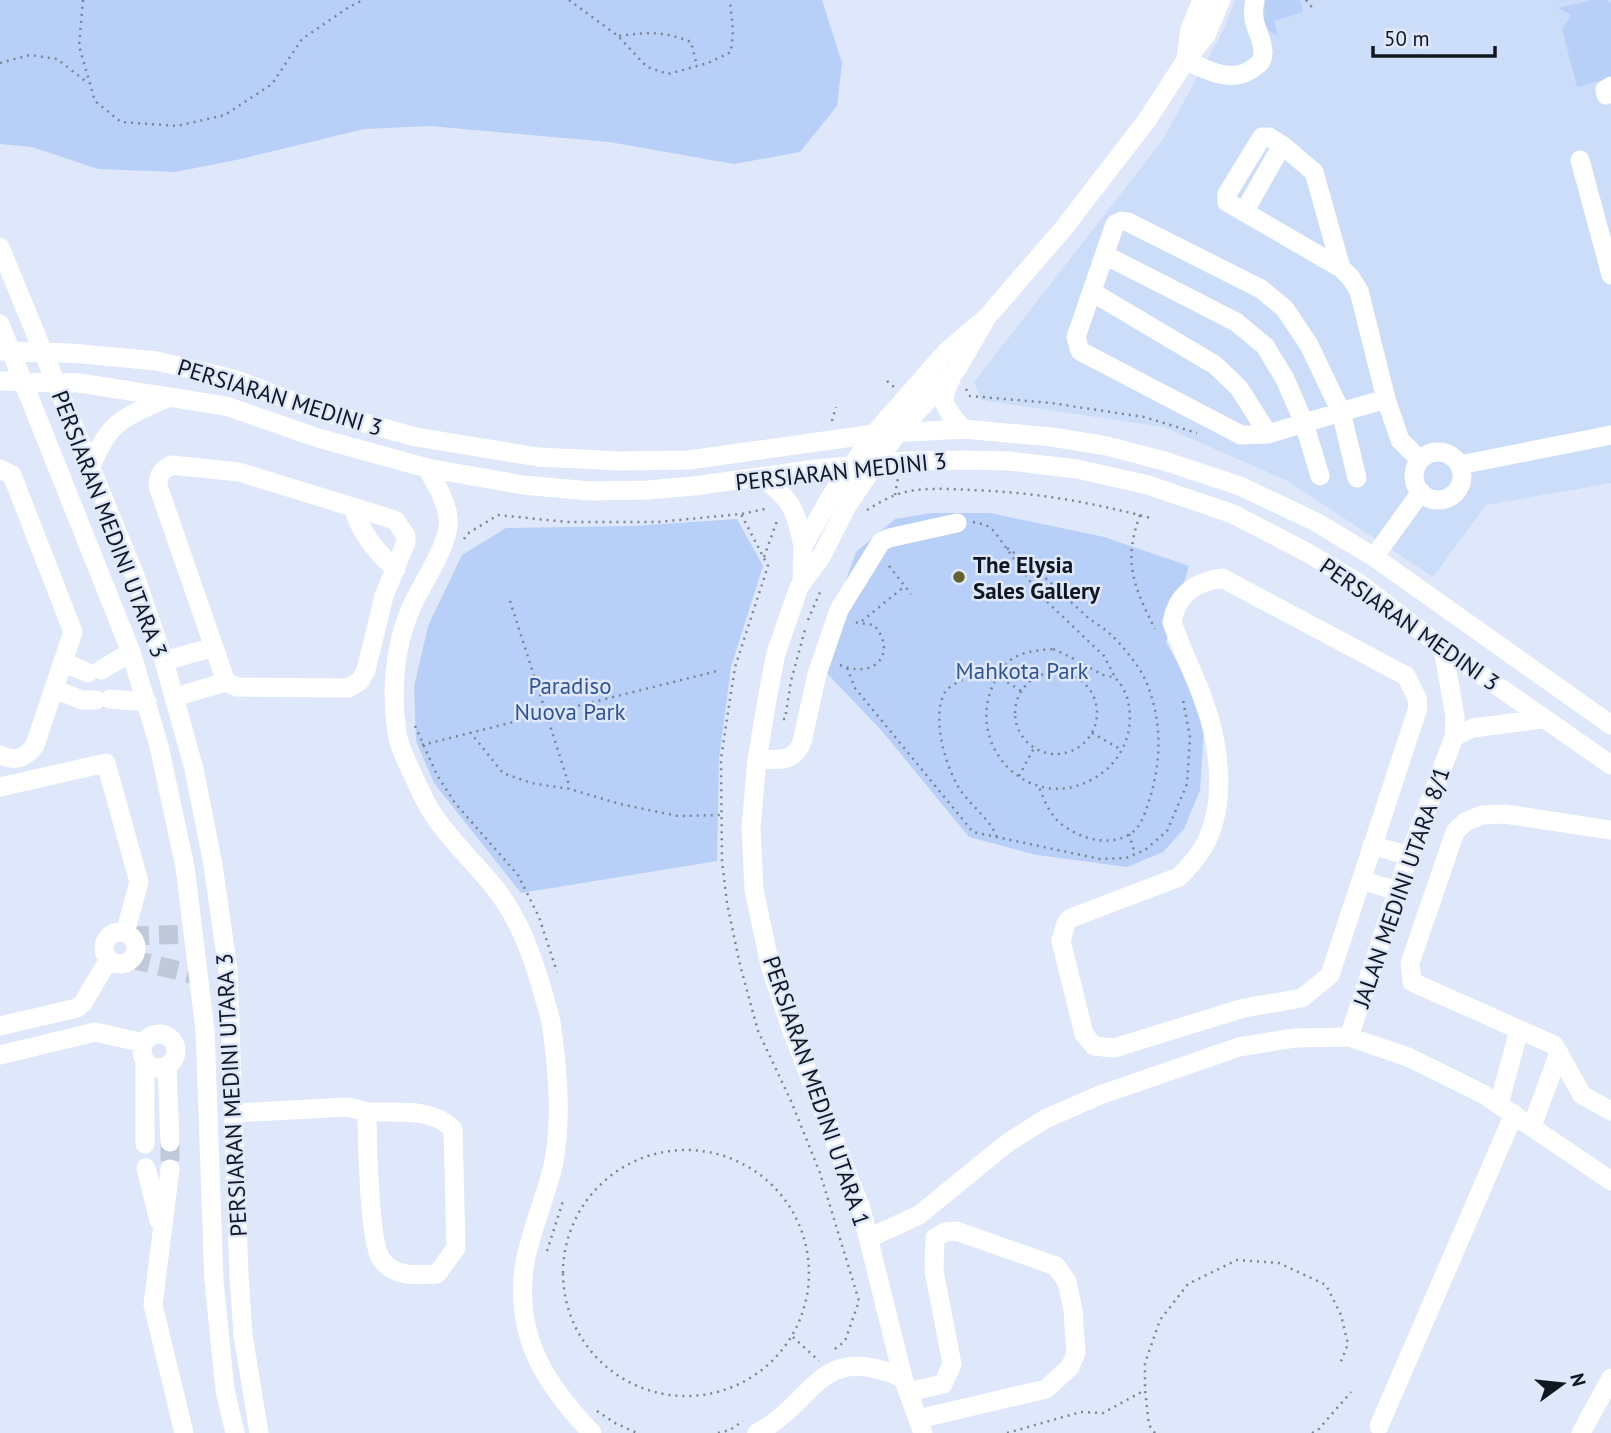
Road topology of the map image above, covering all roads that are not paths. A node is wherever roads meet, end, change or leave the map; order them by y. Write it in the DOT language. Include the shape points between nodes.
graph roads {
  1 [pos="1202,0"];
  2 [pos="1221,0"];
  3 [pos="1255,0"];
  4 [pos="1185,60"];
  5 [pos="1580,160"];
  6 [pos="0,247"];
  7 [pos="1105,256"];
  8 [pos="1341,268"];
  9 [pos="1611,275"];
  10 [pos="1092,292"];
  11 [pos="987,317"];
  12 [pos="0,324"];
  13 [pos="6,351"];
  14 [pos="43,352"];
  15 [pos="957,369"];
  16 [pos="0,381"];
  17 [pos="23,382"];
  18 [pos="55,382"];
  19 [pos="169,397"];
  20 [pos="1386,399"];
  21 [pos="1341,412"];
  22 [pos="1304,423"];
  23 [pos="963,429"];
  24 [pos="898,431"];
  25 [pos="874,434"];
  26 [pos="1268,434"];
  27 [pos="1611,435"];
  28 [pos="1420,460"];
  29 [pos="875,464"];
  30 [pos="1460,465"];
  31 [pos="91,467"];
  32 [pos="851,467"];
  33 [pos="426,468"];
  34 [pos="0,470"];
  35 [pos="1320,475"];
  36 [pos="762,478"];
  37 [pos="1357,478"];
  38 [pos="1421,492"];
  39 [pos="354,507"];
  40 [pos="957,523"];
  41 [pos="803,546"];
  42 [pos="1374,557"];
  43 [pos="396,569"];
  44 [pos="802,581"];
  45 [pos="214,647"];
  46 [pos="1443,648"];
  47 [pos="131,652"];
  48 [pos="164,661"];
  49 [pos="63,662"];
  50 [pos="226,682"];
  51 [pos="54,689"];
  52 [pos="175,697"];
  53 [pos="147,702"];
  54 [pos="1542,719"];
  55 [pos="1611,725"];
  56 [pos="1454,737"];
  57 [pos="0,755"];
  58 [pos="757,759"];
  59 [pos="1611,765"];
  60 [pos="0,787"];
  61 [pos="1611,830"];
  62 [pos="1372,845"];
  63 [pos="1409,856"];
  64 [pos="1361,880"];
  65 [pos="1397,891"];
  66 [pos="228,970"];
  67 [pos="200,976"];
  68 [pos="0,1026"];
  69 [pos="205,1030"];
  70 [pos="1519,1030"];
  71 [pos="170,1036"];
  72 [pos="1349,1037"];
  73 [pos="232,1040"];
  74 [pos="144,1052"];
  75 [pos="1559,1053"];
  76 [pos="0,1055"];
  77 [pos="206,1055"];
  78 [pos="171,1063"];
  79 [pos="1507,1109"];
  80 [pos="1611,1111"];
  81 [pos="367,1112"];
  82 [pos="234,1113"];
  83 [pos="1532,1126"];
  84 [pos="170,1142"];
  85 [pos="145,1144"];
  86 [pos="146,1168"];
  87 [pos="170,1169"];
  88 [pos="1611,1181"];
  89 [pos="161,1233"];
  90 [pos="869,1238"];
  91 [pos="1611,1378"];
  92 [pos="906,1385"];
  93 [pos="921,1426"];
  94 [pos="1379,1426"];
  95 [pos="184,1433"];
  96 [pos="235,1433"];
  97 [pos="259,1433"];
  98 [pos="592,1433"];
  99 [pos="757,1433"];
  100 [pos="1581,1433"];
  1 -- 4 [label="street, PERSIARAN MEDINI UTARA 1" via="1190,29"];
  2 -- 4 [label="street, PERSIARAN MEDINI UTARA 1" via="1206,35"];
  3 -- 4 [label="street" via="1252,14 1263,52 1254,69 1224,75"];
  4 -- 11 [label="street, PERSIARAN MEDINI UTARA 1" via="1147,120 1072,218"];
  5 -- 9 [label="street"];
  6 -- 14 [label="street, PERSIARAN MEDINI UTARA 3"];
  7 -- 10 [label="street"];
  7 -- 21 [label="street" via="1115,224 1128,222 1261,289 1285,309 1309,345"];
  7 -- 22 [label="street" via="1236,322 1265,346"];
  8 -- 8 [label="street" via="1227,202 1227,194 1262,137 1282,145 1314,172"];
  8 -- 20 [label="street" via="1359,291"];
  10 -- 26 [label="street" via="1215,365 1239,388"];
  10 -- 26 [label="street" via="1076,337 1080,351 1241,435"];
  11 -- 15 [label="street, PERSIARAN MEDINI UTARA 1"];
  11 -- 25 [label="street, PERSIARAN MEDINI UTARA 1" via="946,352"];
  12 -- 13 [label="street, PERSIARAN MEDINI UTARA 3"];
  13 -- 14 [label="street, PERSIARAN MEDINI 3"];
  13 -- 17 [label="street, PERSIARAN MEDINI UTARA 3"];
  14 -- 18 [label="street, PERSIARAN MEDINI UTARA 3"];
  14 -- 25 [label="street, PERSIARAN MEDINI 3" via="157,361 233,379 317,410 416,437 538,457 689,460"];
  15 -- 23 [label="street" via="943,392 944,404"];
  15 -- 24 [label="street, PERSIARAN MEDINI UTARA 1"];
  16 -- 17 [label="street, PERSIARAN MEDINI 3"];
  17 -- 18 [label="street, PERSIARAN MEDINI 3"];
  17 -- 47 [label="street, PERSIARAN MEDINI UTARA 3"];
  18 -- 19 [label="street, PERSIARAN MEDINI 3"];
  18 -- 31 [label="street, PERSIARAN MEDINI UTARA 3"];
  19 -- 31 [label="street" via="120,421 105,435"];
  19 -- 33 [label="street, PERSIARAN MEDINI 3" via="226,406"];
  20 -- 21 [label="street"];
  20 -- 28 [label="street" via="1400,439"];
  21 -- 22 [label="street"];
  21 -- 37 [label="street"];
  22 -- 26 [label="street"];
  22 -- 35 [label="street"];
  23 -- 24 [label="street, PERSIARAN MEDINI 3"];
  23 -- 42 [label="street, PERSIARAN MEDINI 3" via="1052,437 1164,461 1240,486 1316,522"];
  24 -- 25 [label="street, PERSIARAN MEDINI 3"];
  24 -- 29 [label="street, PERSIARAN MEDINI UTARA 1"];
  25 -- 32 [label="street, PERSIARAN MEDINI UTARA 1"];
  27 -- 30 [label="street"];
  28 -- 30 [label="street" via="1438,451 1451,455"];
  28 -- 38 [label="street" via="1414,472"];
  29 -- 32 [label="street, PERSIARAN MEDINI 3"];
  29 -- 44 [label="street, PERSIARAN MEDINI UTARA 1"];
  29 -- 46 [label="street, PERSIARAN MEDINI 3" via="1010,461 1077,469 1189,498 1233,514 1308,553 1360,584"];
  30 -- 38 [label="street" via="1460,485 1452,496 1432,499"];
  31 -- 48 [label="street, PERSIARAN MEDINI UTARA 3"];
  32 -- 36 [label="street, PERSIARAN MEDINI 3"];
  32 -- 41 [label="street, PERSIARAN MEDINI UTARA 1"];
  33 -- 36 [label="street, PERSIARAN MEDINI 3" via="590,491"];
  33 -- 98 [label="street" via="442,493 448,518 445,540 409,613 400,643 395,680 397,732 428,808 496,889 519,924 552,1026 559,1102 553,1164 525,1267 523,1293 537,1362 562,1400"];
  34 -- 49 [label="street" via="12,475 73,632"];
  36 -- 41 [label="street" via="789,500"];
  38 -- 42 [label="street"];
  39 -- 43 [label="street" via="358,522"];
  39 -- 43 [label="street" via="391,518 401,528 406,542"];
  39 -- 45 [label="street" via="239,472 171,465 162,470 158,486"];
  40 -- 58 [label="street" via="881,542 839,610 797,753 789,758"];
  41 -- 44 [label="street, PERSIARAN MEDINI UTARA 1"];
  42 -- 55 [label="street, PERSIARAN MEDINI 3"];
  43 -- 50 [label="street" via="360,681 348,688 237,687"];
  44 -- 58 [label="street, PERSIARAN MEDINI UTARA 1" via="776,653"];
  45 -- 48 [label="street"];
  45 -- 50 [label="street"];
  46 -- 54 [label="street, PERSIARAN MEDINI 3"];
  46 -- 56 [label="street, JALAN MEDINI UTARA 8/1" via="1454,707"];
  47 -- 49 [label="street" via="94,672"];
  47 -- 53 [label="street, PERSIARAN MEDINI UTARA 3"];
  48 -- 52 [label="street, PERSIARAN MEDINI UTARA 3"];
  49 -- 51 [label="street"];
  50 -- 52 [label="street"];
  51 -- 53 [label="street" via="82,699"];
  51 -- 57 [label="street" via="28,755 18,759"];
  52 -- 66 [label="street, PERSIARAN MEDINI UTARA 3" via="213,865"];
  53 -- 67 [label="street, PERSIARAN MEDINI UTARA 3" via="185,867"];
  54 -- 56 [label="street, JALAN MEDINI UTARA 8/1" via="1473,728"];
  54 -- 59 [label="street, PERSIARAN MEDINI 3"];
  56 -- 63 [label="street, JALAN MEDINI UTARA 8/1"];
  58 -- 90 [label="street, PERSIARAN MEDINI UTARA 1" via="751,828 754,890 770,965"];
  60 -- 68 [label="street" via="106,763 139,882 125,933 134,940 134,954 123,963 109,959 77,1007"];
  61 -- 70 [label="street" via="1504,814 1482,815 1455,832 1410,963 1412,982"];
  62 -- 63 [label="street"];
  62 -- 64 [label="street"];
  62 -- 64 [label="street" via="1418,708 1412,684 1406,676 1222,578 1189,589 1174,609 1172,622 1209,718 1218,787 1215,818 1208,840 1179,877 1066,923 1061,941 1088,1040 1094,1046 1114,1048 1244,1008 1302,998 1330,975"];
  63 -- 65 [label="street, JALAN MEDINI UTARA 8/1"];
  64 -- 65 [label="street"];
  65 -- 72 [label="street, JALAN MEDINI UTARA 8/1"];
  66 -- 67 [label="street"];
  66 -- 73 [label="street, PERSIARAN MEDINI UTARA 3"];
  67 -- 69 [label="street, PERSIARAN MEDINI UTARA 3"];
  69 -- 71 [label="street"];
  69 -- 77 [label="street, PERSIARAN MEDINI UTARA 3"];
  70 -- 75 [label="street" via="1554,1045"];
  70 -- 79 [label="street"];
  71 -- 74 [label="street" via="152,1035"];
  71 -- 78 [label="street" via="177,1047"];
  72 -- 79 [label="street" via="1408,1057"];
  72 -- 90 [label="street" via="1294,1038 1239,1047 1100,1095 1045,1119 1006,1144 919,1215"];
  73 -- 77 [label="street"];
  73 -- 82 [label="street, PERSIARAN MEDINI UTARA 3"];
  74 -- 76 [label="street" via="95,1032"];
  74 -- 78 [label="street" via="155,1068"];
  74 -- 85 [label="street"];
  75 -- 80 [label="street" via="1582,1095"];
  75 -- 83 [label="street"];
  77 -- 78 [label="street"];
  77 -- 96 [label="street, PERSIARAN MEDINI UTARA 3" via="214,1281 225,1391"];
  78 -- 84 [label="street"];
  79 -- 83 [label="street"];
  79 -- 94 [label="street"];
  81 -- 81 [label="street" via="374,1239 381,1259 404,1275 437,1275 456,1248 453,1129 431,1115"];
  81 -- 82 [label="street" via="348,1107"];
  82 -- 97 [label="street, PERSIARAN MEDINI UTARA 3" via="243,1335"];
  83 -- 88 [label="street"];
  86 -- 89 [label="street"];
  87 -- 89 [label="street"];
  89 -- 95 [label="street" via="153,1305"];
  90 -- 92 [label="street, PERSIARAN MEDINI UTARA 1"];
  91 -- 100 [label="street"];
  92 -- 93 [label="street, PERSIARAN MEDINI UTARA 1"];
  92 -- 93 [label="street" via="943,1384 952,1364 934,1271 935,1238 956,1231 1056,1266 1067,1282 1073,1310 1076,1353 1069,1367 1046,1389"];
  92 -- 99 [label="street" via="883,1369 843,1368 821,1378 776,1423"];
}
